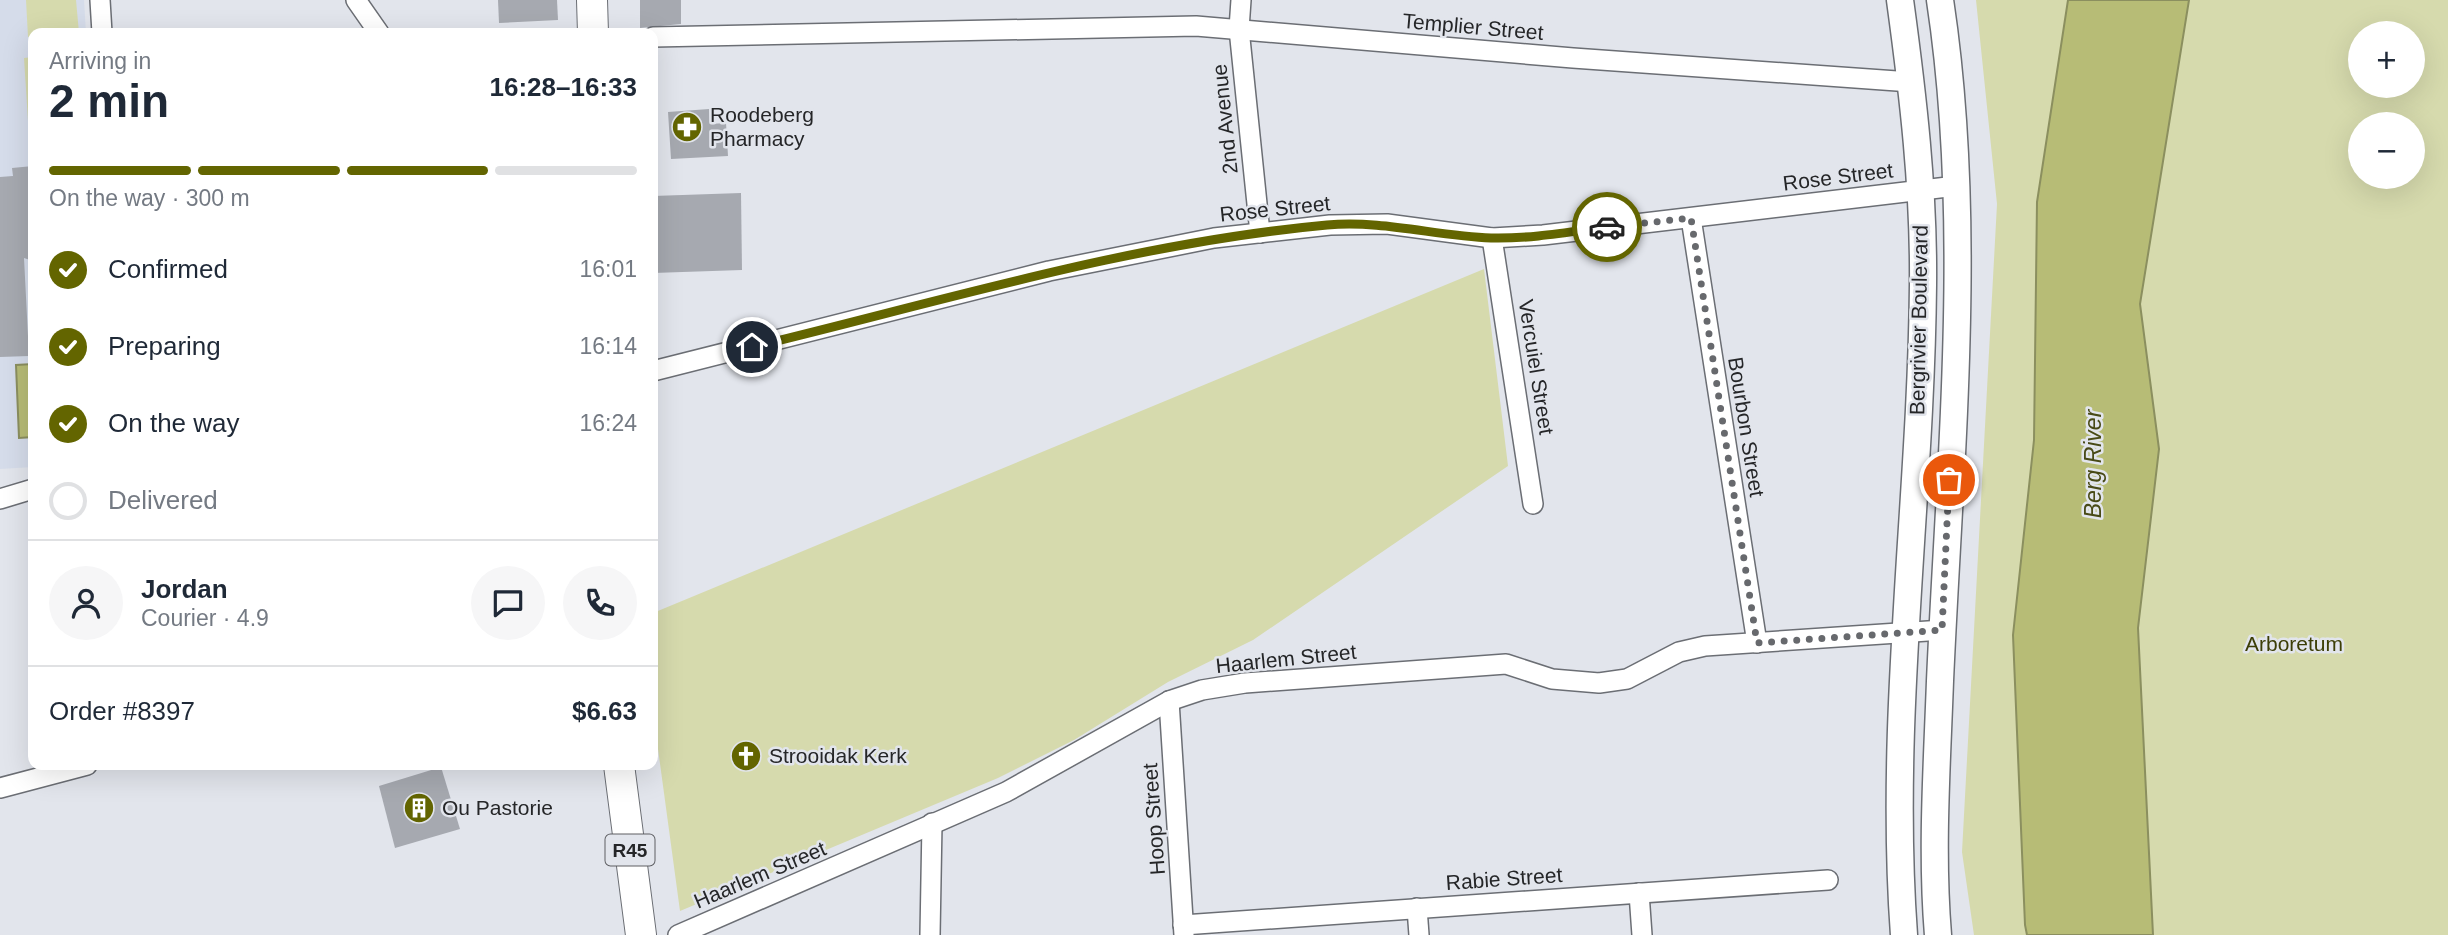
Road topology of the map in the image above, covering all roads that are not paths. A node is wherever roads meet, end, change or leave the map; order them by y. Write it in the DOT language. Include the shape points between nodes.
graph roads {
  1 [pos="100,0"];
  2 [pos="356,0"];
  3 [pos="592,0"];
  4 [pos="1241,0"];
  5 [pos="1900,0"];
  6 [pos="1940,0"];
  7 [pos="102,28"];
  8 [pos="376,28"];
  9 [pos="593,28"];
  10 [pos="1239,29"];
  11 [pos="658,37"];
  12 [pos="1911,82"];
  13 [pos="1956,186"];
  14 [pos="1921,189"];
  15 [pos="1691,218"];
  16 [pos="1260,233"];
  17 [pos="1492,238"];
  18 [pos="658,370"];
  19 [pos="28,491"];
  20 [pos="0,499"];
  21 [pos="1533,504"];
  22 [pos="1907,630"];
  23 [pos="1942,630"];
  24 [pos="1757,643"];
  25 [pos="1169,701"];
  26 [pos="68,770"];
  27 [pos="620,770"];
  28 [pos="0,788"];
  29 [pos="932,823"];
  30 [pos="1828,880"];
  31 [pos="1639,893"];
  32 [pos="1417,908"];
  33 [pos="1184,930"];
  34 [pos="641,935"];
  35 [pos="678,935"];
  36 [pos="930,935"];
  37 [pos="1419,935"];
  38 [pos="1642,935"];
  39 [pos="1904,935"];
  40 [pos="1938,935"];
  1 -- 7 [label="street"];
  2 -- 8 [label="street"];
  3 -- 9 [label="main road"];
  4 -- 10 [label="street, 2nd Avenue"];
  5 -- 12 [label="street, Bergrivier Boulevard"];
  6 -- 13 [label="street, Bergrivier Boulevard"];
  10 -- 11 [label="street, Templier Street" via="1141,25"];
  10 -- 12 [label="street, Templier Street"];
  10 -- 16 [label="street, 2nd Avenue"];
  12 -- 14 [label="street, Bergrivier Boulevard"];
  13 -- 14 [label="street, Rose Street"];
  13 -- 23 [label="street, Bergrivier Boulevard" via="1957,286"];
  14 -- 15 [label="street, Rose Street"];
  14 -- 22 [label="street, Bergrivier Boulevard" via="1923,285"];
  15 -- 17 [label="street, Rose Street"];
  15 -- 24 [label="street, Bourbon Street"];
  16 -- 17 [label="street, Rose Street" via="1330,225 1387,225"];
  16 -- 18 [label="street, Rose Street" via="1049,271"];
  17 -- 21 [label="street, Vercuiel Street"];
  19 -- 20 [label="street"];
  22 -- 23 [label="street, Haarlem Street"];
  22 -- 24 [label="street, Haarlem Street"];
  22 -- 39 [label="street, Bergrivier Boulevard" via="1899,806"];
  23 -- 40 [label="street, Bergrivier Boulevard" via="1936,791"];
  24 -- 25 [label="street, Haarlem Street" via="1679,652 1627,679 1599,683 1552,679 1506,664 1245,683"];
  25 -- 29 [label="street, Haarlem Street" via="1006,792"];
  25 -- 33 [label="street, Hoop Street"];
  26 -- 28 [label="street"];
  27 -- 34 [label="main road, R45"];
  29 -- 35 [label="street, Haarlem Street"];
  29 -- 36 [label="street"];
  30 -- 31 [label="street, Rabie Street"];
  31 -- 32 [label="street, Rabie Street"];
  31 -- 38 [label="street"];
  32 -- 33 [label="street, Rabie Street"];
  32 -- 37 [label="street"];
}
